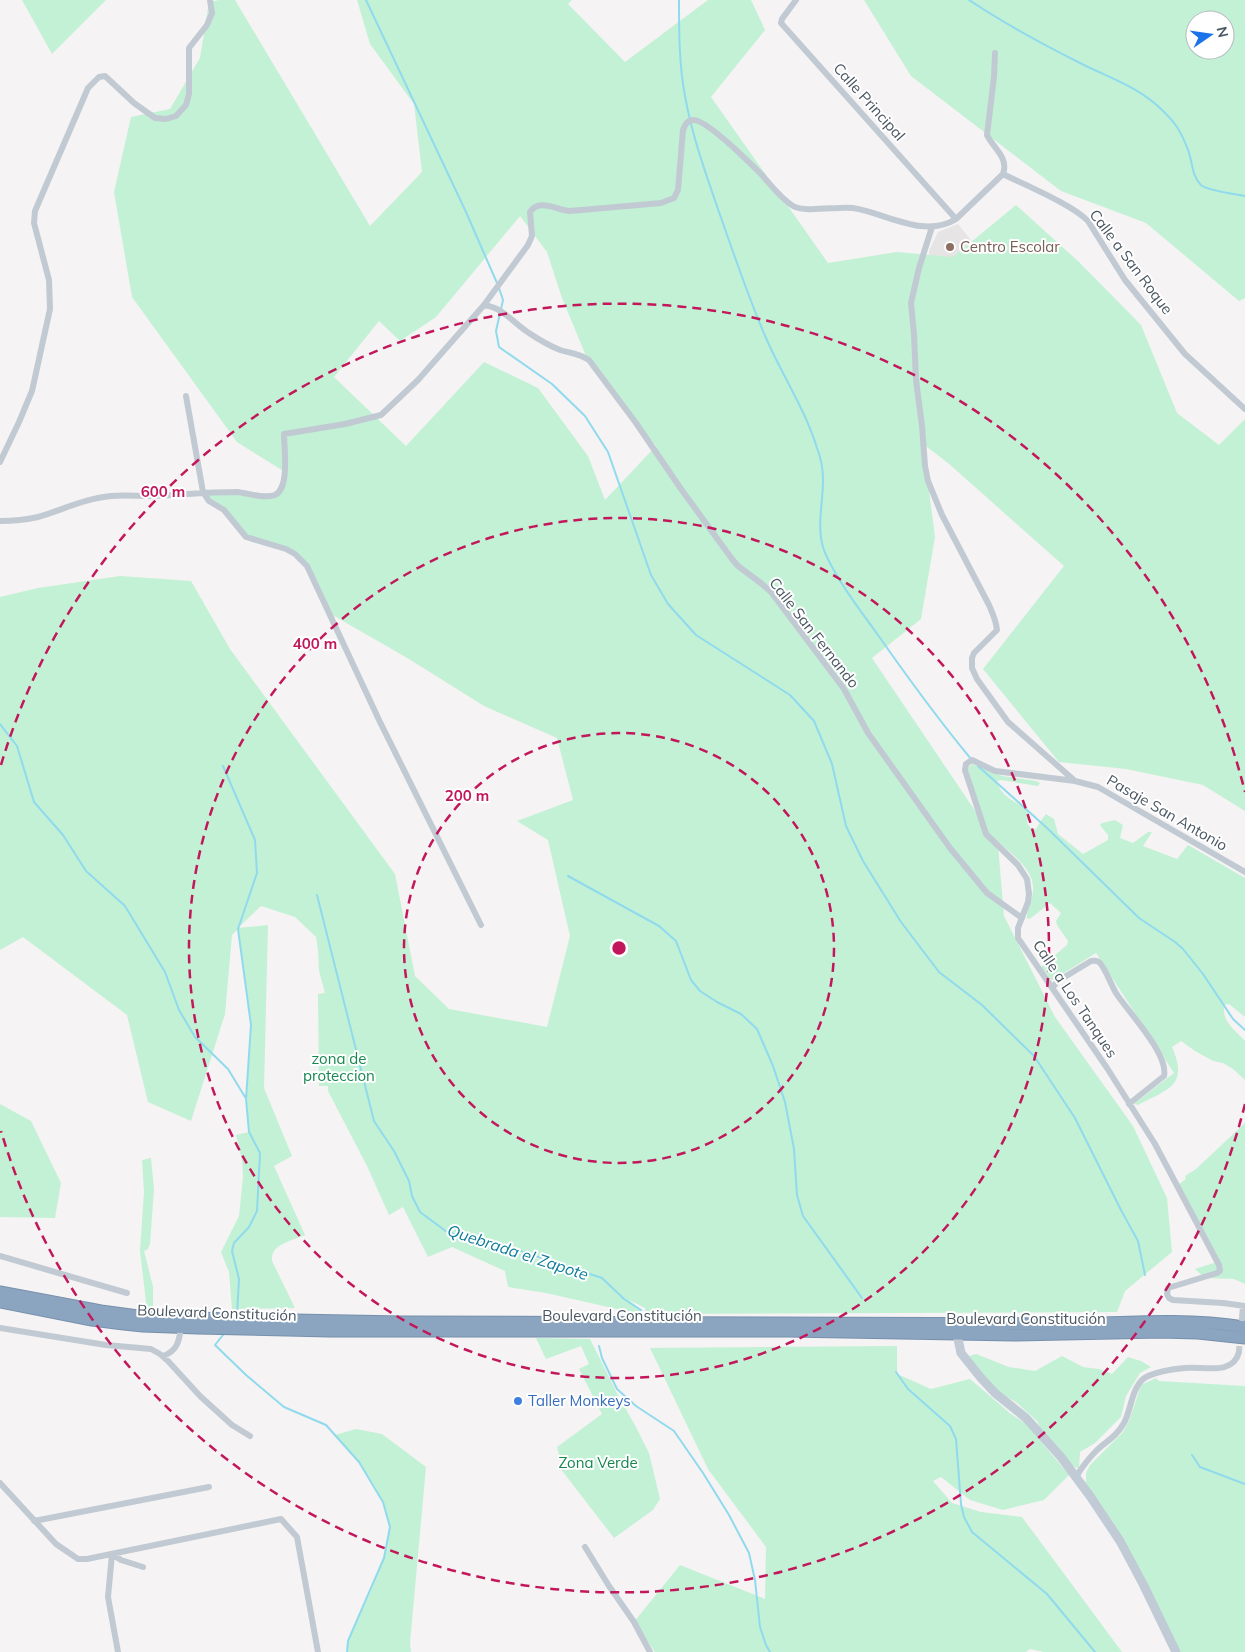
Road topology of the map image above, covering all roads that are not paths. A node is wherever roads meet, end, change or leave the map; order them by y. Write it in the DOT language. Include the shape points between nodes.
graph roads {
  1 [pos="210,0"];
  2 [pos="796,0"];
  3 [pos="994,53"];
  4 [pos="1003,174"];
  5 [pos="956,219"];
  6 [pos="932,227"];
  7 [pos="484,305"];
  8 [pos="186,396"];
  9 [pos="1245,409"];
  10 [pos="0,462"];
  11 [pos="203,492"];
  12 [pos="0,521"];
  13 [pos="1075,781"];
  14 [pos="1245,872"];
  15 [pos="1022,918"];
  16 [pos="481,925"];
  17 [pos="1052,988"];
  18 [pos="1129,1104"];
  19 [pos="0,1256"];
  20 [pos="0,1292"];
  21 [pos="127,1294"];
  22 [pos="0,1302"];
  23 [pos="1244,1306"];
  24 [pos="1243,1323"];
  25 [pos="0,1328"];
  26 [pos="181,1328"];
  27 [pos="957,1334"];
  28 [pos="1245,1338"];
  29 [pos="1239,1352"];
  30 [pos="163,1356"];
  31 [pos="250,1436"];
  32 [pos="1076,1477"];
  33 [pos="0,1482"];
  34 [pos="209,1487"];
  35 [pos="34,1521"];
  36 [pos="585,1547"];
  37 [pos="112,1554"];
  38 [pos="143,1567"];
  39 [pos="118,1652"];
  40 [pos="318,1652"];
  41 [pos="650,1652"];
  42 [pos="1176,1652"];
  1 -- 10 [label="street" via="212,13 207,25 189,48 189,94 186,105 176,116 155,118 105,76 99,77 88,88 35,211 34,223 50,280 50,309 32,391"];
  2 -- 5 [label="street, Calle Principal" via="781,23"];
  3 -- 4 [label="street" via="987,135 1003,159"];
  4 -- 5 [label="street"];
  4 -- 9 [label="street, Calle a San Roque" via="1085,218 1125,280 1185,354"];
  5 -- 6 [label="street"];
  6 -- 7 [label="street" via="852,208 796,208 710,128 692,120 683,130 678,190 674,198 661,203 570,211 544,205 534,207 530,212 532,236 528,245"];
  6 -- 13 [label="street" via="911,303 916,380 928,480 997,626 997,630 974,652 972,668 1008,722"];
  7 -- 11 [label="street" via="418,380 381,415 284,434 285,472 282,488 275,495"];
  7 -- 15 [label="street, Calle San Fernando" via="501,310 528,333 558,349 589,360 738,566 771,592 844,689 868,733 950,848 988,893"];
  8 -- 11 [label="street"];
  11 -- 12 [label="street" via="111,496 29,519"];
  11 -- 16 [label="street" via="209,501 224,510 246,537 286,549 307,566"];
  13 -- 14 [label="street, Pasaje San Antonio" via="1104,790"];
  13 -- 15 [label="street, Calle a Los Tanques" via="996,771 972,760 966,764 965,770 986,834 1018,865 1027,879 1029,894"];
  15 -- 17 [label="street, Calle a Los Tanques" via="1018,938"];
  17 -- 18 [label="street, Calle a Los Tanques"];
  17 -- 18 [label="street" via="1091,961 1100,963 1116,993 1153,1044 1164,1068 1161,1079"];
  18 -- 23 [label="street, Calle a Los Tanques" via="1155,1144 1219,1265 1217,1273 1168,1288 1169,1298"];
  19 -- 21 [label="street"];
  20 -- 24 [label="highway, Boulevard Constitución" via="101,1311 187,1318 402,1322"];
  22 -- 26 [label="highway, Boulevard Constitución" via="108,1322"];
  23 -- 24 [label="street"];
  25 -- 30 [label="street" via="151,1349"];
  26 -- 27 [label="highway, Boulevard Constitución"];
  26 -- 30 [label="street" via="175,1349"];
  27 -- 28 [label="highway, Boulevard Constitución" via="1160,1332"];
  27 -- 32 [label="street" via="961,1352 982,1378 1026,1418"];
  29 -- 32 [label="street" via="1232,1364 1223,1368 1183,1368 1143,1379 1135,1391 1126,1421 1110,1441 1085,1463"];
  30 -- 31 [label="street" via="200,1396 232,1425"];
  32 -- 42 [label="street" via="1120,1541"];
  33 -- 35 [label="street"];
  34 -- 35 [label="street"];
  35 -- 37 [label="street" via="56,1544 78,1558"];
  36 -- 41 [label="street"];
  37 -- 38 [label="street"];
  37 -- 39 [label="street" via="108,1597"];
  37 -- 40 [label="street" via="281,1519 297,1537"];
}
